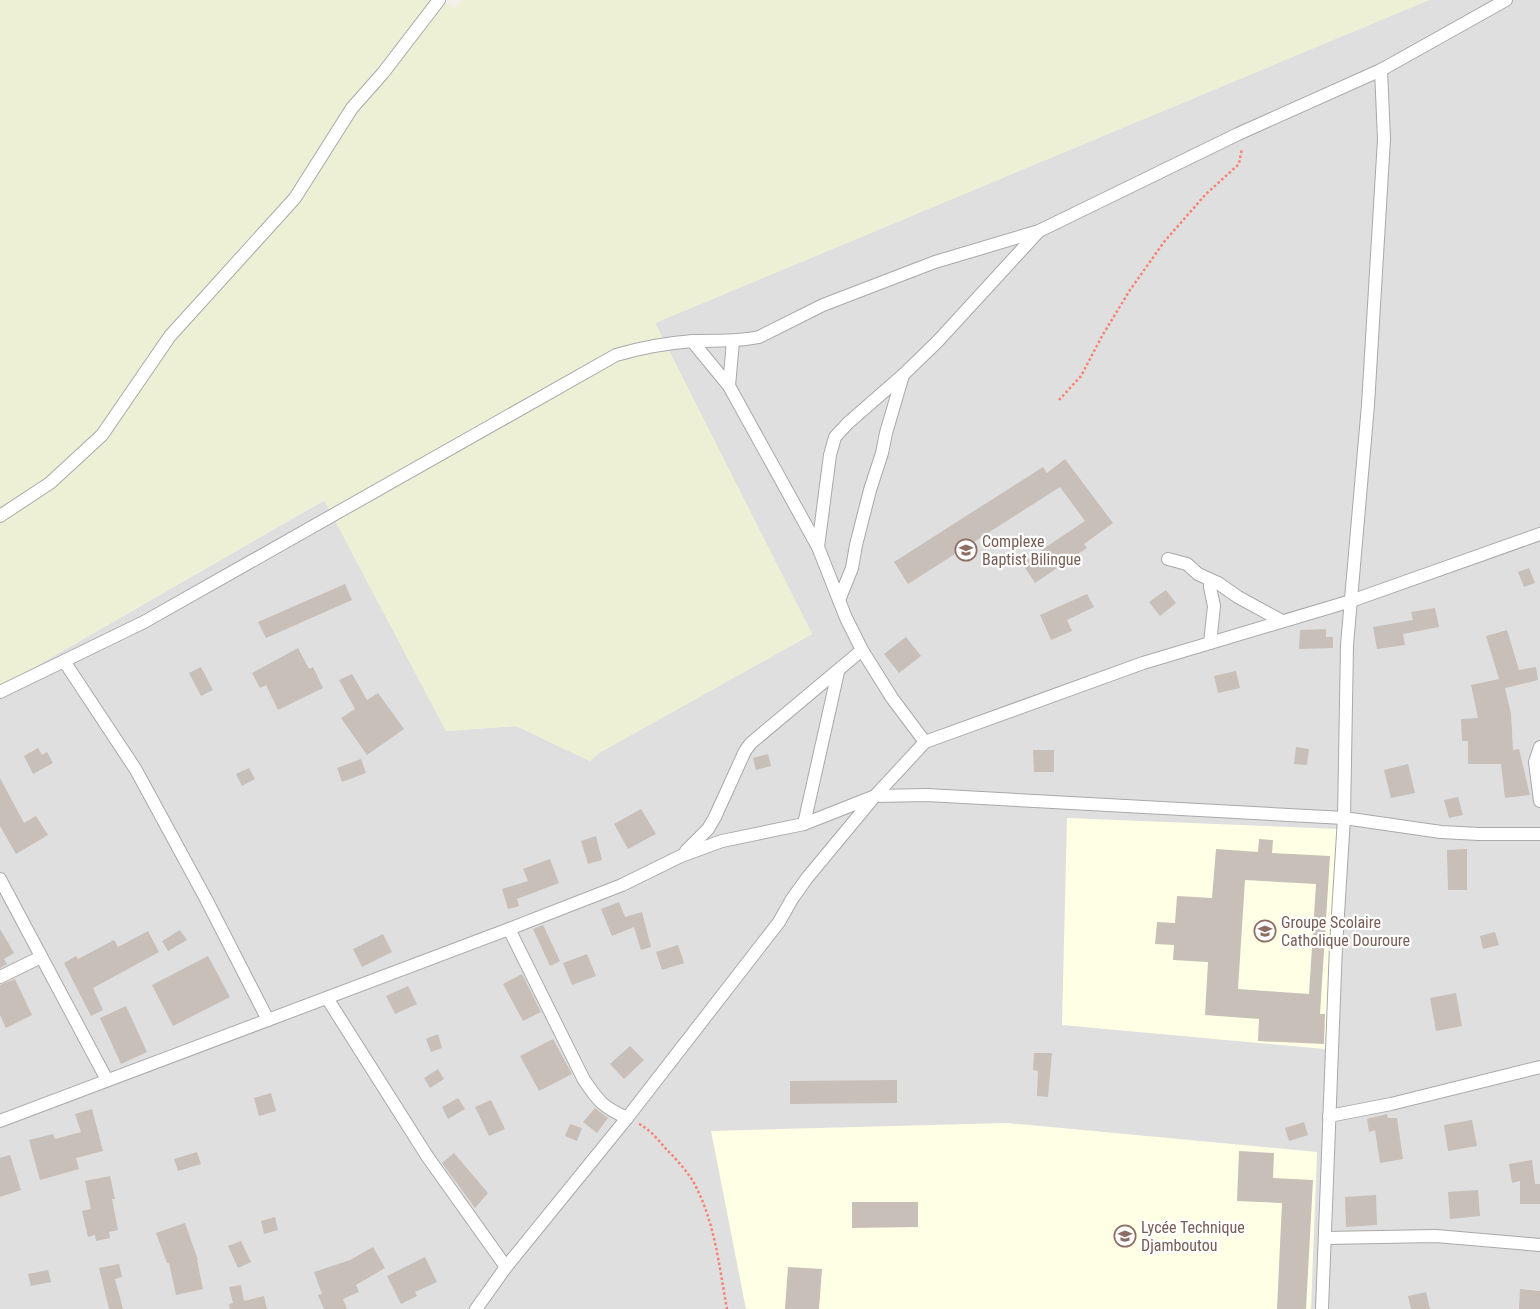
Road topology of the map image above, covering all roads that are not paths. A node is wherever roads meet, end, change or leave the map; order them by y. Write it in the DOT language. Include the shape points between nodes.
graph roads {
  1 [pos="439,0"];
  2 [pos="1506,0"];
  3 [pos="1381,70"];
  4 [pos="1039,231"];
  5 [pos="692,341"];
  6 [pos="733,341"];
  7 [pos="903,375"];
  8 [pos="729,386"];
  9 [pos="0,516"];
  10 [pos="1540,534"];
  11 [pos="818,547"];
  12 [pos="1168,559"];
  13 [pos="1210,580"];
  14 [pos="839,600"];
  15 [pos="1351,601"];
  16 [pos="1282,621"];
  17 [pos="1210,643"];
  18 [pos="862,650"];
  19 [pos="64,661"];
  20 [pos="838,672"];
  21 [pos="0,692"];
  22 [pos="925,742"];
  23 [pos="1540,747"];
  24 [pos="875,796"];
  25 [pos="1540,802"];
  26 [pos="1344,818"];
  27 [pos="804,824"];
  28 [pos="1540,834"];
  29 [pos="681,856"];
  30 [pos="0,879"];
  31 [pos="510,929"];
  32 [pos="41,957"];
  33 [pos="0,977"];
  34 [pos="327,998"];
  35 [pos="268,1020"];
  36 [pos="1540,1067"];
  37 [pos="108,1080"];
  38 [pos="1329,1116"];
  39 [pos="627,1118"];
  40 [pos="0,1121"];
  41 [pos="1325,1238"];
  42 [pos="1540,1245"];
  43 [pos="506,1267"];
  44 [pos="476,1309"];
  45 [pos="1322,1309"];
  1 -- 9 [label="street" via="352,108 295,198 170,336 102,436 50,483"];
  2 -- 3 [label="street"];
  3 -- 4 [label="street" via="1244,131"];
  3 -- 15 [label="street" via="1384,139 1379,240"];
  4 -- 6 [label="street" via="926,266 823,306 759,337"];
  4 -- 7 [label="street"];
  5 -- 6 [label="street"];
  5 -- 8 [label="street"];
  5 -- 19 [label="street" via="616,355 144,622"];
  6 -- 8 [label="street"];
  7 -- 11 [label="street" via="835,437"];
  7 -- 14 [label="street" via="870,490 852,568"];
  8 -- 11 [label="street"];
  10 -- 15 [label="street"];
  11 -- 14 [label="street"];
  12 -- 13 [label="street" via="1187,564"];
  13 -- 16 [label="street"];
  13 -- 17 [label="street" via="1214,606"];
  14 -- 18 [label="street"];
  15 -- 16 [label="street"];
  15 -- 26 [label="street" via="1347,644"];
  16 -- 17 [label="street"];
  17 -- 22 [label="street" via="1143,663"];
  18 -- 20 [label="street"];
  18 -- 22 [label="street"];
  19 -- 21 [label="street"];
  19 -- 35 [label="street" via="136,770"];
  20 -- 27 [label="street"];
  20 -- 29 [label="street" via="751,743 708,829"];
  22 -- 24 [label="street"];
  23 -- 25 [label="street" via="1535,762"];
  24 -- 26 [label="street" via="927,795"];
  24 -- 27 [label="street"];
  24 -- 39 [label="street" via="807,878 779,922"];
  26 -- 28 [label="street" via="1440,832"];
  26 -- 38 [label="street"];
  27 -- 29 [label="street" via="738,837"];
  29 -- 31 [label="street" via="622,885"];
  30 -- 32 [label="street"];
  31 -- 34 [label="street"];
  31 -- 39 [label="street" via="584,1080 606,1108"];
  32 -- 33 [label="street"];
  32 -- 37 [label="street"];
  34 -- 35 [label="street"];
  34 -- 43 [label="street" via="428,1156"];
  35 -- 37 [label="street"];
  36 -- 38 [label="street"];
  37 -- 40 [label="street"];
  38 -- 41 [label="street"];
  39 -- 43 [label="street"];
  41 -- 42 [label="street" via="1436,1236"];
  41 -- 45 [label="street"];
  43 -- 44 [label="street"];
}
